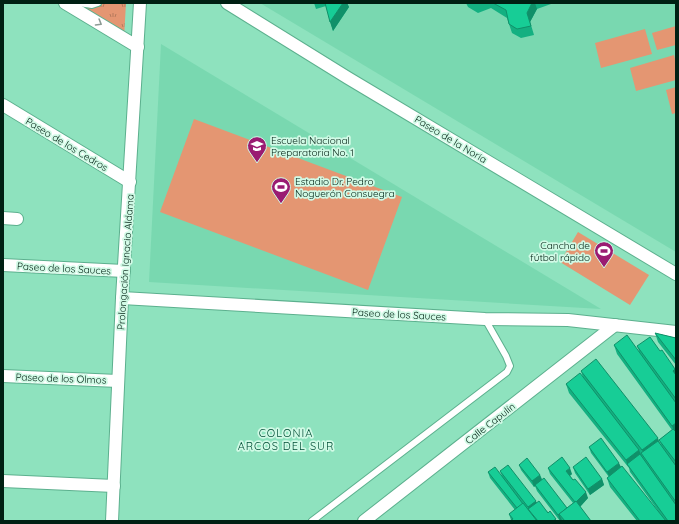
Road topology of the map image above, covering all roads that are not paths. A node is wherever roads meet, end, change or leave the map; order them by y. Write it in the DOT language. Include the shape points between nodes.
graph roads {
  1 [pos="65,3"];
  2 [pos="80,3"];
  3 [pos="98,3"];
  4 [pos="140,3"];
  5 [pos="227,3"];
  6 [pos="138,47"];
  7 [pos="3,105"];
  8 [pos="130,182"];
  9 [pos="3,218"];
  10 [pos="17,219"];
  11 [pos="3,265"];
  12 [pos="124,271"];
  13 [pos="676,274"];
  14 [pos="122,298"];
  15 [pos="484,319"];
  16 [pos="615,325"];
  17 [pos="676,332"];
  18 [pos="3,376"];
  19 [pos="118,381"];
  20 [pos="3,481"];
  21 [pos="114,486"];
  22 [pos="112,521"];
  23 [pos="312,521"];
  24 [pos="364,521"];
  1 -- 6 [label="street, one-way"];
  2 -- 3 [label="lane"];
  4 -- 6 [label="street, Prolongación Ignacio Aldama"];
  5 -- 13 [label="street, Paseo de la Noria"];
  6 -- 8 [label="street, Prolongación Ignacio Aldama"];
  7 -- 8 [label="street, Paseo de los Cedros"];
  8 -- 12 [label="street, Prolongación Ignacio Aldama"];
  9 -- 10 [label="street"];
  11 -- 12 [label="street, Paseo de los Sauces"];
  12 -- 14 [label="street, Prolongación Ignacio Aldama"];
  14 -- 15 [label="street, Paseo de los Sauces"];
  14 -- 19 [label="street, Prolongación Ignacio Aldama"];
  15 -- 16 [label="street, Paseo de los Sauces" via="568,320"];
  15 -- 23 [label="lane" via="506,356 510,366 507,372"];
  16 -- 17 [label="street, Paseo de los Sauces"];
  16 -- 24 [label="street, Calle Capulín"];
  18 -- 19 [label="street, Paseo de los Olmos"];
  19 -- 21 [label="street, Prolongación Ignacio Aldama"];
  20 -- 21 [label="street"];
  21 -- 22 [label="street, Prolongación Ignacio Aldama"];
}
